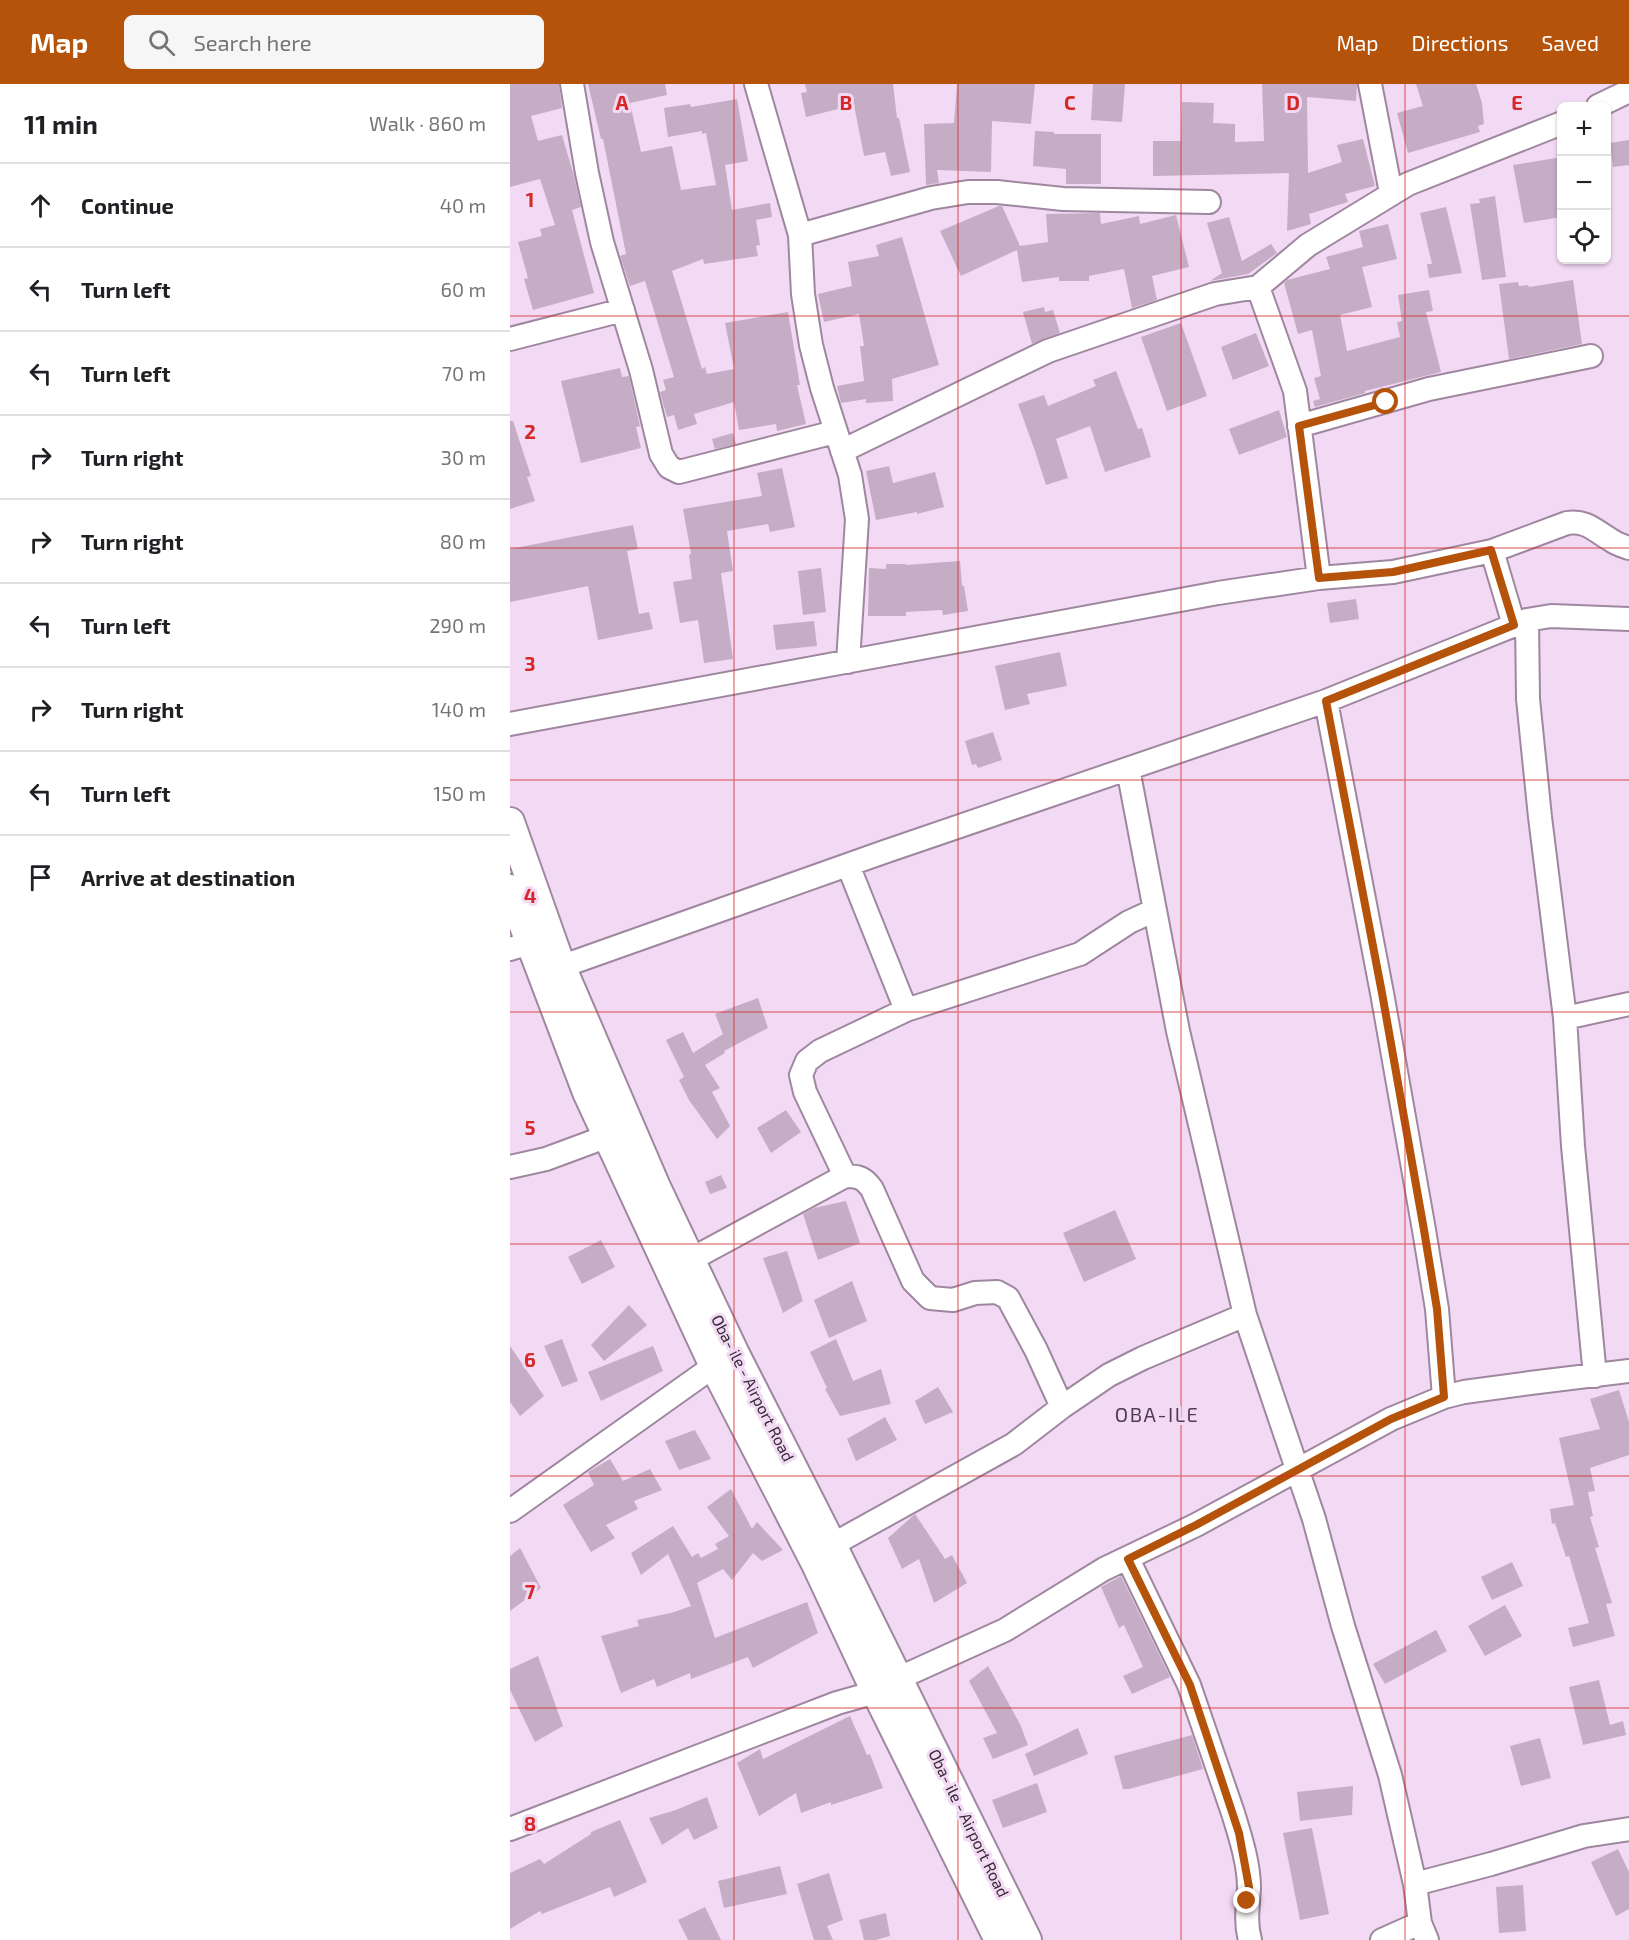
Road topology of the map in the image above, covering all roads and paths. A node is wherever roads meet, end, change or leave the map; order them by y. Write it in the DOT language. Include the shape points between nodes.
graph roads {
  1 [pos="572,84"];
  2 [pos="756,84"];
  3 [pos="1370,84"];
  4 [pos="1622,90"];
  5 [pos="1604,102"];
  6 [pos="1557,125"];
  7 [pos="1391,193"];
  8 [pos="1209,202"];
  9 [pos="800,235"];
  10 [pos="1258,287"];
  11 [pos="623,310"];
  12 [pos="510,339"];
  13 [pos="1591,356"];
  14 [pos="1299,426"];
  15 [pos="839,441"];
  16 [pos="1629,548"];
  17 [pos="1491,550"];
  18 [pos="1319,578"];
  19 [pos="1629,619"];
  20 [pos="1521,622"];
  21 [pos="848,662"];
  22 [pos="1326,701"];
  23 [pos="510,724"];
  24 [pos="1128,770"];
  25 [pos="510,822"];
  26 [pos="848,865"];
  27 [pos="510,889"];
  28 [pos="1155,910"];
  29 [pos="530,943"];
  30 [pos="551,970"];
  31 [pos="1629,1004"];
  32 [pos="906,1010"];
  33 [pos="1564,1018"];
  34 [pos="598,1086"];
  35 [pos="608,1136"];
  36 [pos="510,1167"];
  37 [pos="845,1176"];
  38 [pos="690,1260"];
  39 [pos="1245,1315"];
  40 [pos="714,1366"];
  41 [pos="1629,1371"];
  42 [pos="1595,1376"];
  43 [pos="1444,1397"];
  44 [pos="1062,1407"];
  45 [pos="1297,1470"];
  46 [pos="510,1511"];
  47 [pos="832,1545"];
  48 [pos="1128,1559"];
  49 [pos="886,1686"];
  50 [pos="510,1829"];
  51 [pos="1629,1829"];
  52 [pos="1415,1884"];
  53 [pos="1424,1931"];
  54 [pos="999,1940"];
  55 [pos="1027,1940"];
  56 [pos="1250,1940"];
  57 [pos="1382,1940"];
  1 -- 11 [label="street" via="602,242"];
  2 -- 9 [label="street"];
  3 -- 7 [label="street"];
  4 -- 5 [label="street"];
  6 -- 7 [label="street"];
  7 -- 10 [label="street" via="1308,245"];
  8 -- 9 [label="street" via="1064,199 968,192 931,198"];
  9 -- 15 [label="street" via="811,345"];
  10 -- 14 [label="street" via="1295,391"];
  10 -- 15 [label="street" via="1215,294 1048,351"];
  11 -- 12 [label="street"];
  11 -- 15 [label="street" via="661,454 669,467 679,472"];
  13 -- 14 [label="street" via="1430,389"];
  14 -- 18 [label="street"];
  15 -- 21 [label="street" via="850,475 857,519"];
  16 -- 17 [label="street" via="1579,522"];
  17 -- 18 [label="street" via="1393,572"];
  17 -- 20 [label="street"];
  18 -- 21 [label="street"];
  19 -- 20 [label="street" via="1551,616"];
  20 -- 22 [label="street"];
  20 -- 33 [label="street"];
  21 -- 23 [label="street"];
  22 -- 24 [label="street"];
  22 -- 43 [label="street" via="1424,1230 1437,1309"];
  24 -- 26 [label="street"];
  24 -- 28 [label="street"];
  25 -- 29 [label="main road, Oba- ile - Airport Road"];
  26 -- 30 [label="street"];
  26 -- 32 [label="street"];
  27 -- 29 [label="main road, Oba- ile - Airport Road"];
  28 -- 32 [label="street" via="1080,954"];
  28 -- 39 [label="street" via="1178,1031"];
  29 -- 30 [label="main road, Oba- ile - Airport Road"];
  30 -- 34 [label="main road, Oba- ile - Airport Road"];
  31 -- 33 [label="street"];
  32 -- 37 [label="street" via="820,1051 807,1061 801,1075 805,1092"];
  33 -- 42 [label="street"];
  34 -- 35 [label="main road, Oba- ile - Airport Road"];
  34 -- 38 [label="main road, Oba- ile - Airport Road"];
  35 -- 36 [label="street" via="546,1159"];
  35 -- 40 [label="main road, Oba- ile - Airport Road"];
  37 -- 38 [label="street"];
  37 -- 44 [label="street" via="859,1176 867,1181 913,1281 930,1298 953,1300 997,1292 1008,1298"];
  38 -- 47 [label="main road, Oba- ile - Airport Road"];
  39 -- 44 [label="street" via="1109,1375"];
  39 -- 45 [label="street"];
  40 -- 46 [label="street"];
  40 -- 49 [label="main road, Oba- ile - Airport Road" via="816,1564"];
  41 -- 42 [label="street"];
  42 -- 43 [label="street"];
  43 -- 45 [label="street" via="1391,1419"];
  44 -- 47 [label="street" via="1014,1444"];
  45 -- 48 [label="street"];
  45 -- 52 [label="street" via="1390,1775"];
  47 -- 49 [label="main road, Oba- ile - Airport Road"];
  48 -- 49 [label="street" via="1104,1569 1005,1630"];
  48 -- 56 [label="street" via="1190,1685 1233,1813 1247,1872"];
  49 -- 50 [label="street"];
  49 -- 54 [label="main road, Oba- ile - Airport Road"];
  49 -- 55 [label="main road, Oba- ile - Airport Road"];
  51 -- 52 [label="street" via="1584,1836"];
  52 -- 53 [label="street"];
  53 -- 57 [label="street"];
}
